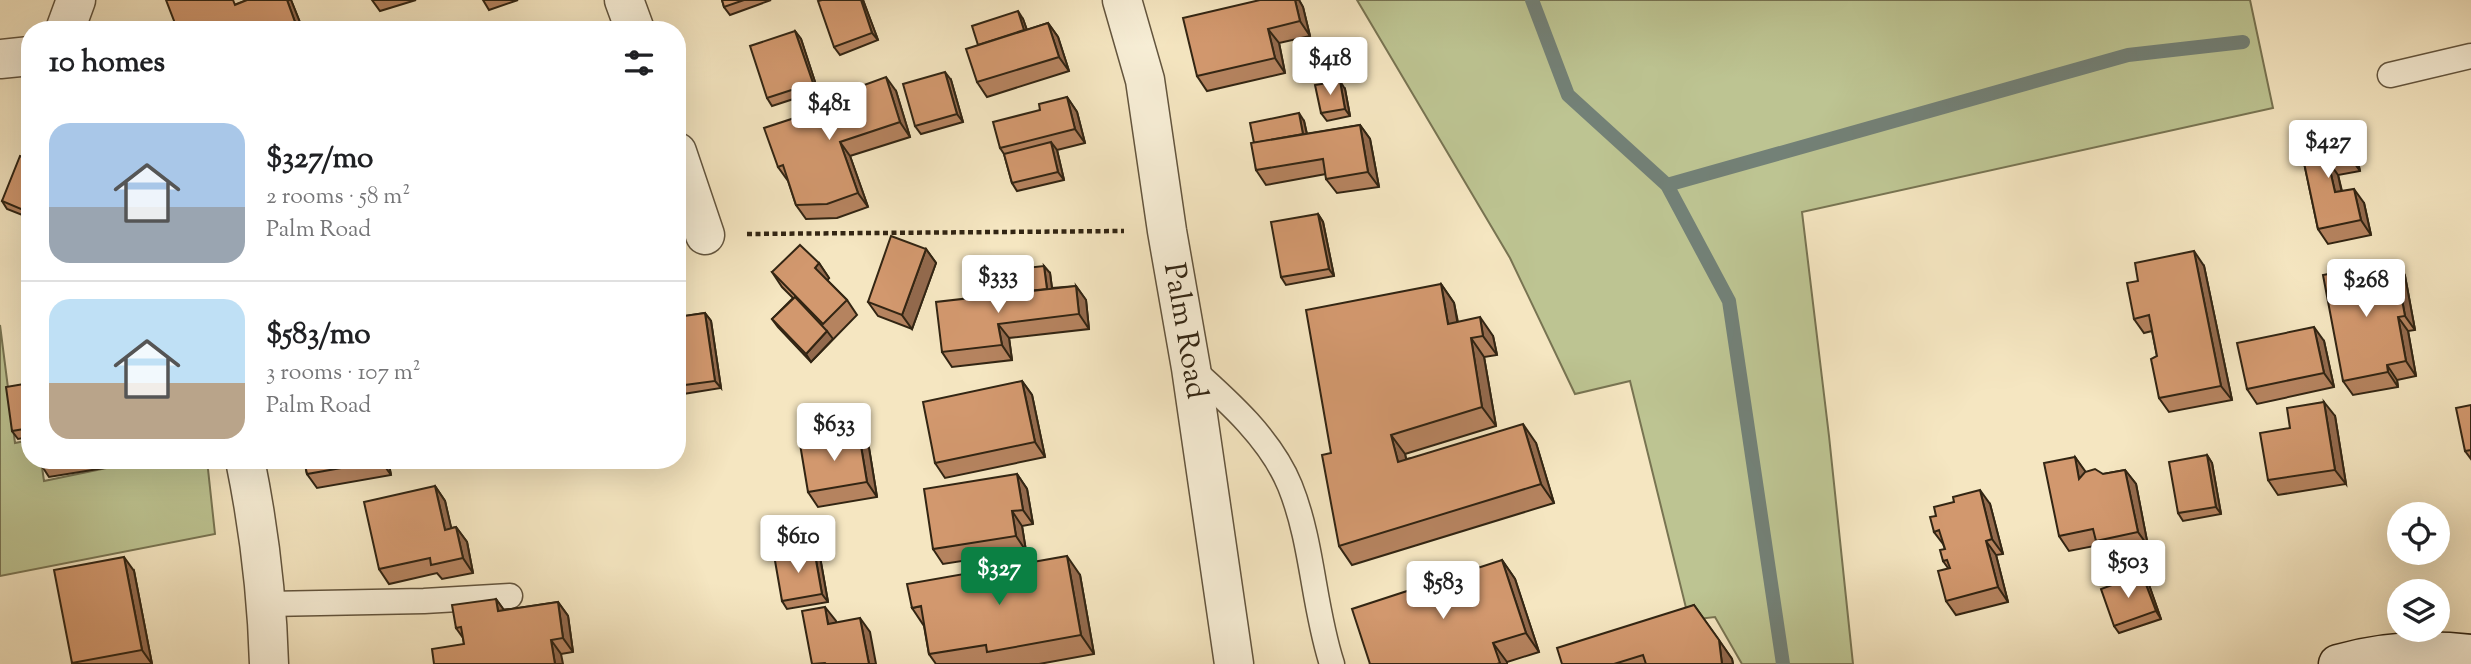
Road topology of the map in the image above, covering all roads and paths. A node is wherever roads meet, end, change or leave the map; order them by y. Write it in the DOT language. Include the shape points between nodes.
graph roads {
  1 [pos="76,0"];
  2 [pos="624,0"];
  3 [pos="1122,0"];
  4 [pos="68,21"];
  5 [pos="632,21"];
  6 [pos="2471,56"];
  7 [pos="21,57"];
  8 [pos="0,59"];
  9 [pos="2390,75"];
  10 [pos="686,178"];
  11 [pos="1167,230"];
  12 [pos="705,234"];
  13 [pos="1191,368"];
  14 [pos="247,469"];
  15 [pos="510,596"];
  16 [pos="268,604"];
  17 [pos="2471,654"];
  18 [pos="269,664"];
  19 [pos="1234,664"];
  20 [pos="1332,664"];
  21 [pos="2338,664"];
  1 -- 4 [label="street"];
  2 -- 5 [label="street"];
  3 -- 11 [label="street, Palm Road" via="1144,80"];
  6 -- 9 [label="lane"];
  7 -- 8 [label="street"];
  10 -- 12 [label="street"];
  11 -- 12 [label="path"];
  11 -- 13 [label="street, Palm Road"];
  13 -- 19 [label="street, Palm Road"];
  13 -- 20 [label="lane" via="1227,400 1268,449 1290,486"];
  14 -- 16 [label="street"];
  15 -- 16 [label="lane"];
  16 -- 18 [label="street"];
  17 -- 21 [label="street" via="2400,653"];
}
